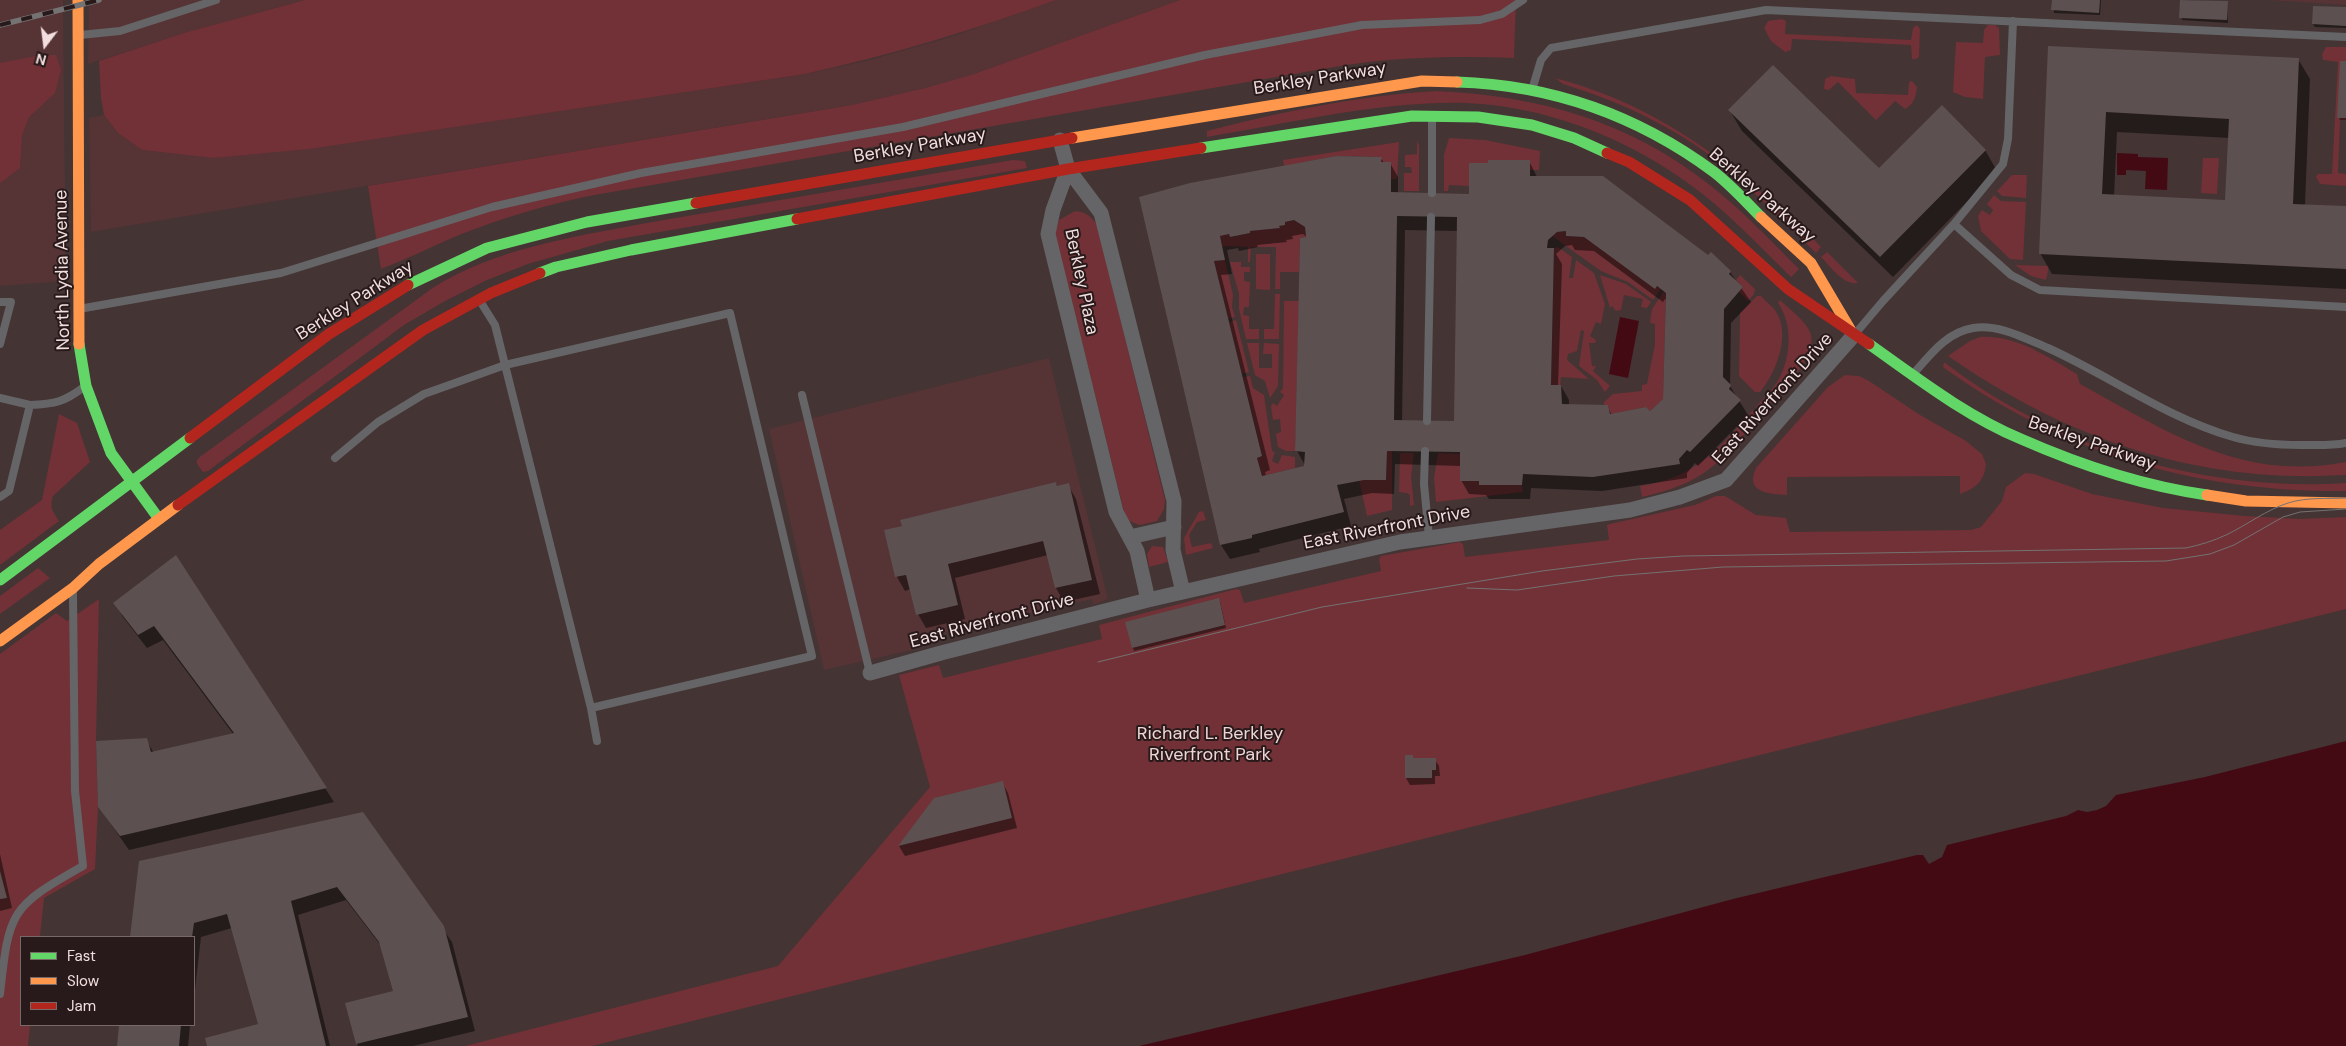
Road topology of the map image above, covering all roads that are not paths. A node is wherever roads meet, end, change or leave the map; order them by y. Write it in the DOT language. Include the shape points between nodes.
graph roads {
  1 [pos="78,0"];
  2 [pos="216,0"];
  3 [pos="1523,0"];
  4 [pos="2013,21"];
  5 [pos="78,35"];
  6 [pos="2346,37"];
  7 [pos="1532,90"];
  8 [pos="1432,117"];
  9 [pos="1060,140"];
  10 [pos="1068,169"];
  11 [pos="1432,193"];
  12 [pos="1431,217"];
  13 [pos="1954,224"];
  14 [pos="479,299"];
  15 [pos="0,302"];
  16 [pos="2346,307"];
  17 [pos="79,309"];
  18 [pos="1854,335"];
  19 [pos="0,344"];
  20 [pos="506,365"];
  21 [pos="1912,375"];
  22 [pos="86,386"];
  23 [pos="802,395"];
  24 [pos="0,398"];
  25 [pos="30,404"];
  26 [pos="1427,421"];
  27 [pos="2346,443"];
  28 [pos="1425,451"];
  29 [pos="335,458"];
  30 [pos="130,483"];
  31 [pos="0,497"];
  32 [pos="2346,504"];
  33 [pos="159,519"];
  34 [pos="1174,527"];
  35 [pos="1429,536"];
  36 [pos="1130,537"];
  37 [pos="0,580"];
  38 [pos="73,588"];
  39 [pos="1182,592"];
  40 [pos="1148,600"];
  41 [pos="0,641"];
  42 [pos="870,673"];
  43 [pos="591,708"];
  44 [pos="596,741"];
  45 [pos="0,994"];
  1 -- 5 [label="main road, North Lydia Avenue"];
  2 -- 5 [label="lane" via="120,31"];
  3 -- 17 [label="lane" via="1502,14 1480,20 1362,25 1205,56 903,127 641,173 492,207 281,274"];
  4 -- 6 [label="lane"];
  4 -- 7 [label="lane" via="1766,10 1551,48 1537,68"];
  4 -- 13 [label="lane" via="2007,153 1998,172"];
  5 -- 17 [label="main road, North Lydia Avenue"];
  7 -- 9 [label="main road, Berkley Parkway" via="1497,83 1422,81"];
  7 -- 18 [label="main road, Berkley Parkway" via="1575,99 1643,127 1715,173 1812,263"];
  8 -- 10 [label="main road, Berkley Parkway" via="1412,116"];
  8 -- 11 [label="lane"];
  8 -- 18 [label="main road, Berkley Parkway" via="1478,117 1532,125 1574,138 1629,162 1690,200 1788,289"];
  9 -- 10 [label="street"];
  9 -- 30 [label="main road, Berkley Parkway" via="587,222 487,248 406,286 329,334"];
  10 -- 14 [label="main road, Berkley Parkway" via="631,250 556,267"];
  10 -- 34 [label="street, Berkley Plaza" via="1101,214 1174,501"];
  10 -- 36 [label="street, Berkley Plaza" via="1048,234 1116,512"];
  12 -- 26 [label="lane"];
  13 -- 16 [label="lane" via="2011,275 2040,290"];
  13 -- 18 [label="lane"];
  14 -- 20 [label="lane" via="495,325"];
  14 -- 33 [label="main road, Berkley Parkway" via="423,330"];
  15 -- 19 [label="lane" via="11,302"];
  17 -- 22 [label="main road, North Lydia Avenue" via="78,341"];
  18 -- 21 [label="main road, Berkley Parkway"];
  18 -- 35 [label="street, East Riverfront Drive" via="1726,480 1680,497 1630,510"];
  20 -- 29 [label="lane" via="424,394 378,422"];
  20 -- 43 [label="lane"];
  20 -- 43 [label="lane" via="730,314 812,656"];
  21 -- 27 [label="lane" via="1935,349 1956,334 1972,328 1990,327 2016,334 2076,361 2190,421 2234,438 2277,445"];
  21 -- 32 [label="main road, Berkley Parkway" via="2020,439 2142,481 2246,501"];
  22 -- 25 [label="lane" via="67,400"];
  22 -- 30 [label="main road, North Lydia Avenue" via="111,453"];
  23 -- 42 [label="lane"];
  24 -- 25 [label="lane"];
  25 -- 31 [label="lane" via="9,491"];
  28 -- 35 [label="lane" via="1424,484"];
  30 -- 33 [label="main road, North Lydia Avenue"];
  30 -- 37 [label="main road, Berkley Parkway"];
  33 -- 38 [label="main road, Berkley Parkway"];
  34 -- 36 [label="street"];
  34 -- 39 [label="street, Berkley Plaza" via="1173,550"];
  35 -- 39 [label="street, East Riverfront Drive"];
  36 -- 40 [label="street, Berkley Plaza" via="1137,551"];
  38 -- 41 [label="main road, Berkley Parkway"];
  38 -- 45 [label="lane" via="75,791 83,866 42,889 17,913 7,936"];
  39 -- 40 [label="street, East Riverfront Drive"];
  40 -- 42 [label="street, East Riverfront Drive"];
  43 -- 44 [label="lane"];
}
